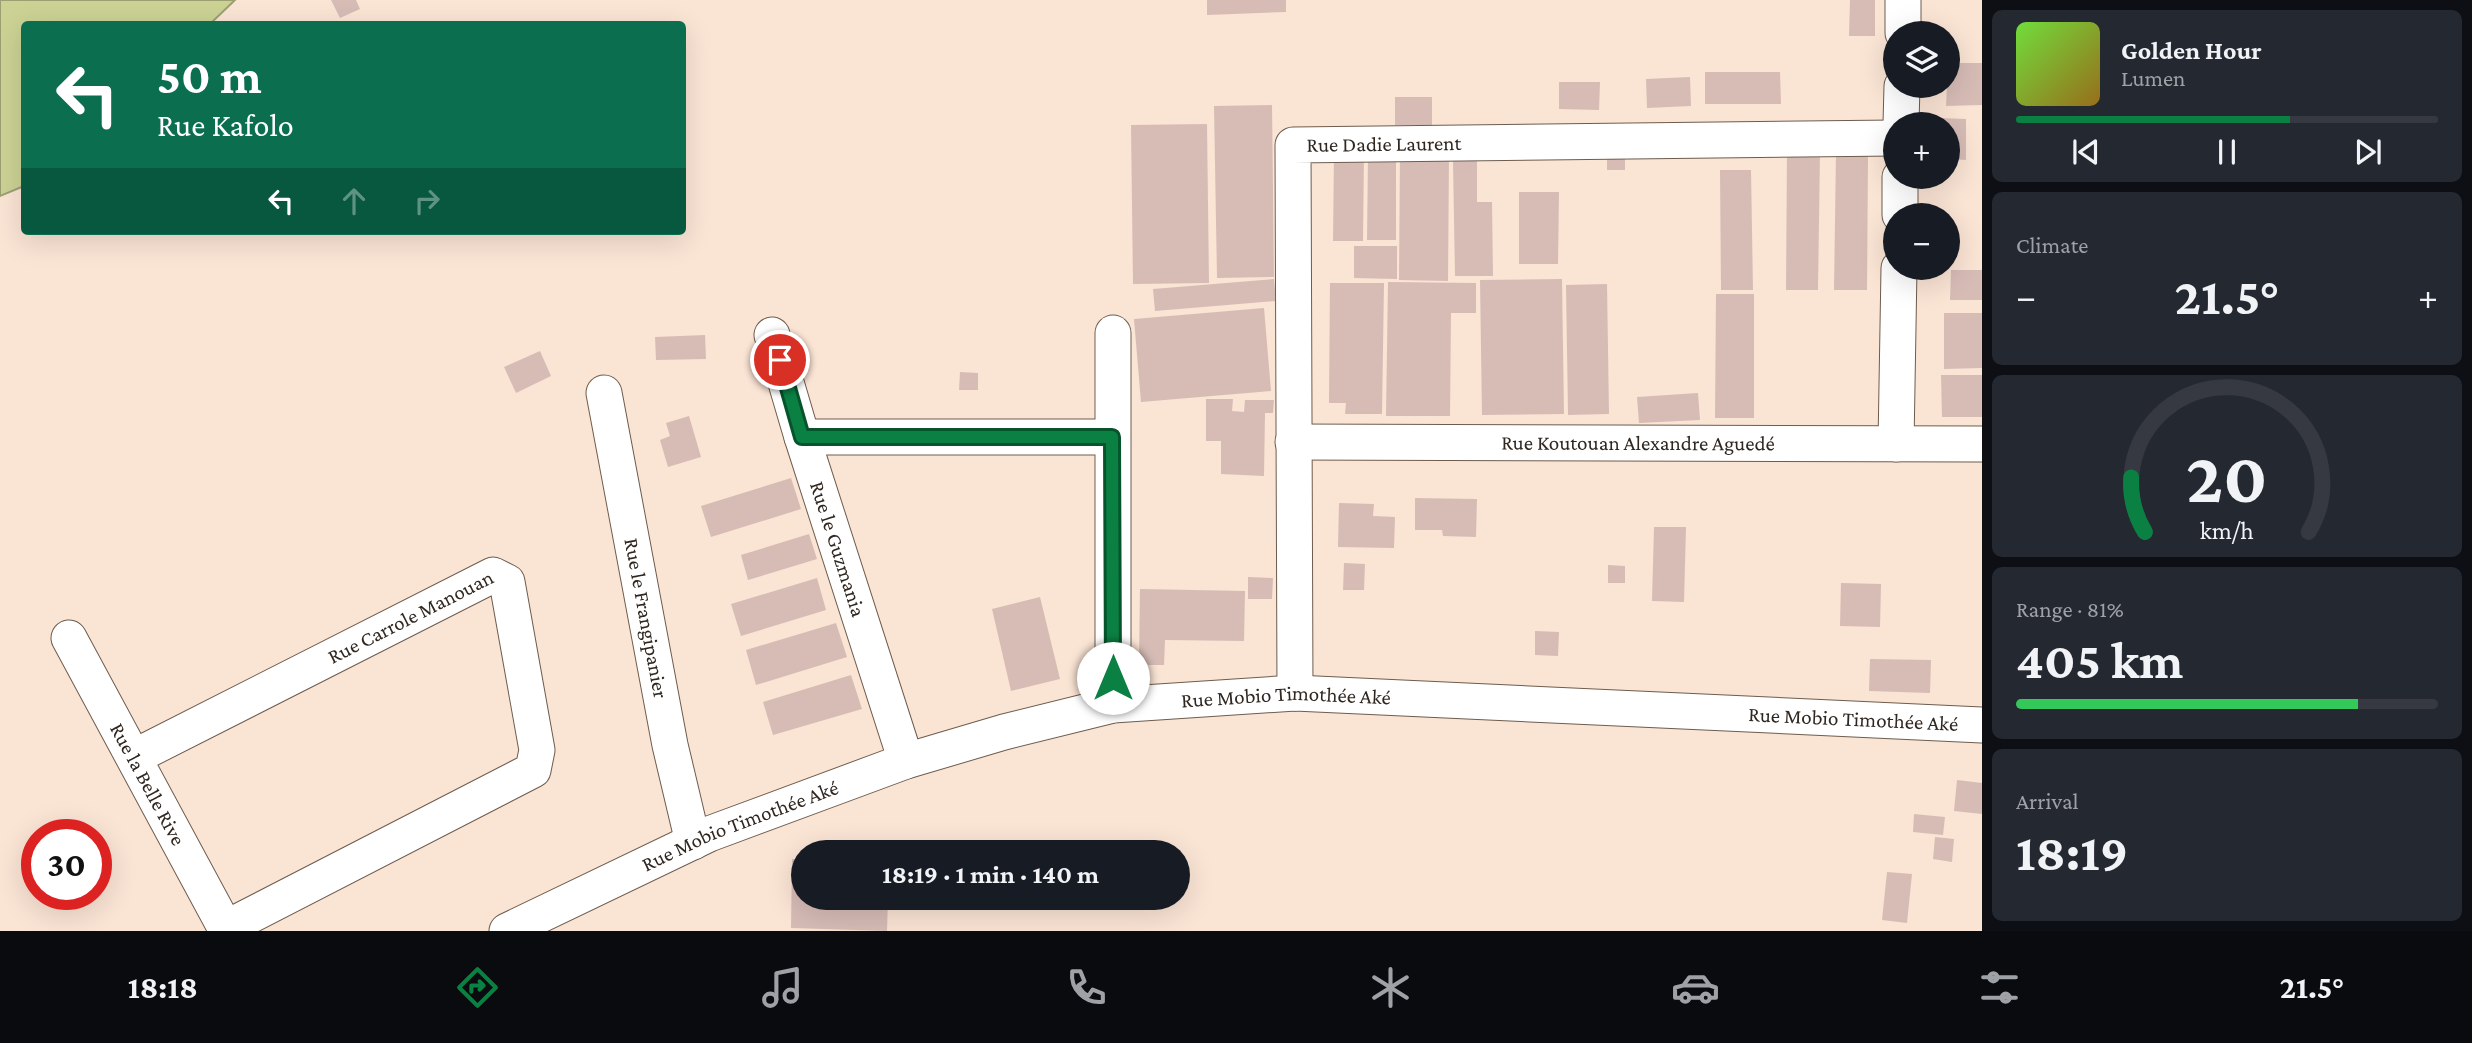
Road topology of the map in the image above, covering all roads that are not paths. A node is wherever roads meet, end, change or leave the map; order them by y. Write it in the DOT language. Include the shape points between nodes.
graph roads {
  1 [pos="1903,0"];
  2 [pos="1903,21"];
  3 [pos="1883,138"];
  4 [pos="1899,280"];
  5 [pos="1113,333"];
  6 [pos="772,335"];
  7 [pos="604,393"];
  8 [pos="802,437"];
  9 [pos="1112,437"];
  10 [pos="1293,442"];
  11 [pos="1896,444"];
  12 [pos="1982,444"];
  13 [pos="69,638"];
  14 [pos="1295,693"];
  15 [pos="1113,705"];
  16 [pos="1982,725"];
  17 [pos="134,757"];
  18 [pos="906,761"];
  19 [pos="693,842"];
  20 [pos="226,929"];
  21 [pos="507,931"];
  1 -- 2 [label="street"];
  3 -- 10 [label="street, Rue Dadie Laurent" via="1293,145"];
  4 -- 11 [label="street"];
  5 -- 9 [label="street"];
  6 -- 8 [label="street, Rue le Guzmania"];
  7 -- 19 [label="street, Rue le Frangipanier" via="670,744"];
  8 -- 9 [label="street"];
  8 -- 18 [label="street, Rue le Guzmania"];
  9 -- 15 [label="street"];
  10 -- 11 [label="street, Rue Koutouan Alexandre Aguedé"];
  10 -- 14 [label="street, Rue Dadie Laurent"];
  11 -- 12 [label="street, Rue Koutouan Alexandre Aguedé"];
  13 -- 17 [label="street, Rue la Belle Rive"];
  14 -- 15 [label="street, Rue Mobio Timothée Aké"];
  14 -- 16 [label="street, Rue Mobio Timothée Aké"];
  15 -- 18 [label="street, Rue Mobio Timothée Aké"];
  17 -- 20 [label="street, Rue la Belle Rive"];
  17 -- 20 [label="street, Rue Carrole Manouan" via="493,575 507,582 537,750 533,770"];
  18 -- 19 [label="street, Rue Mobio Timothée Aké"];
  19 -- 21 [label="street, Rue Mobio Timothée Aké"];
}
